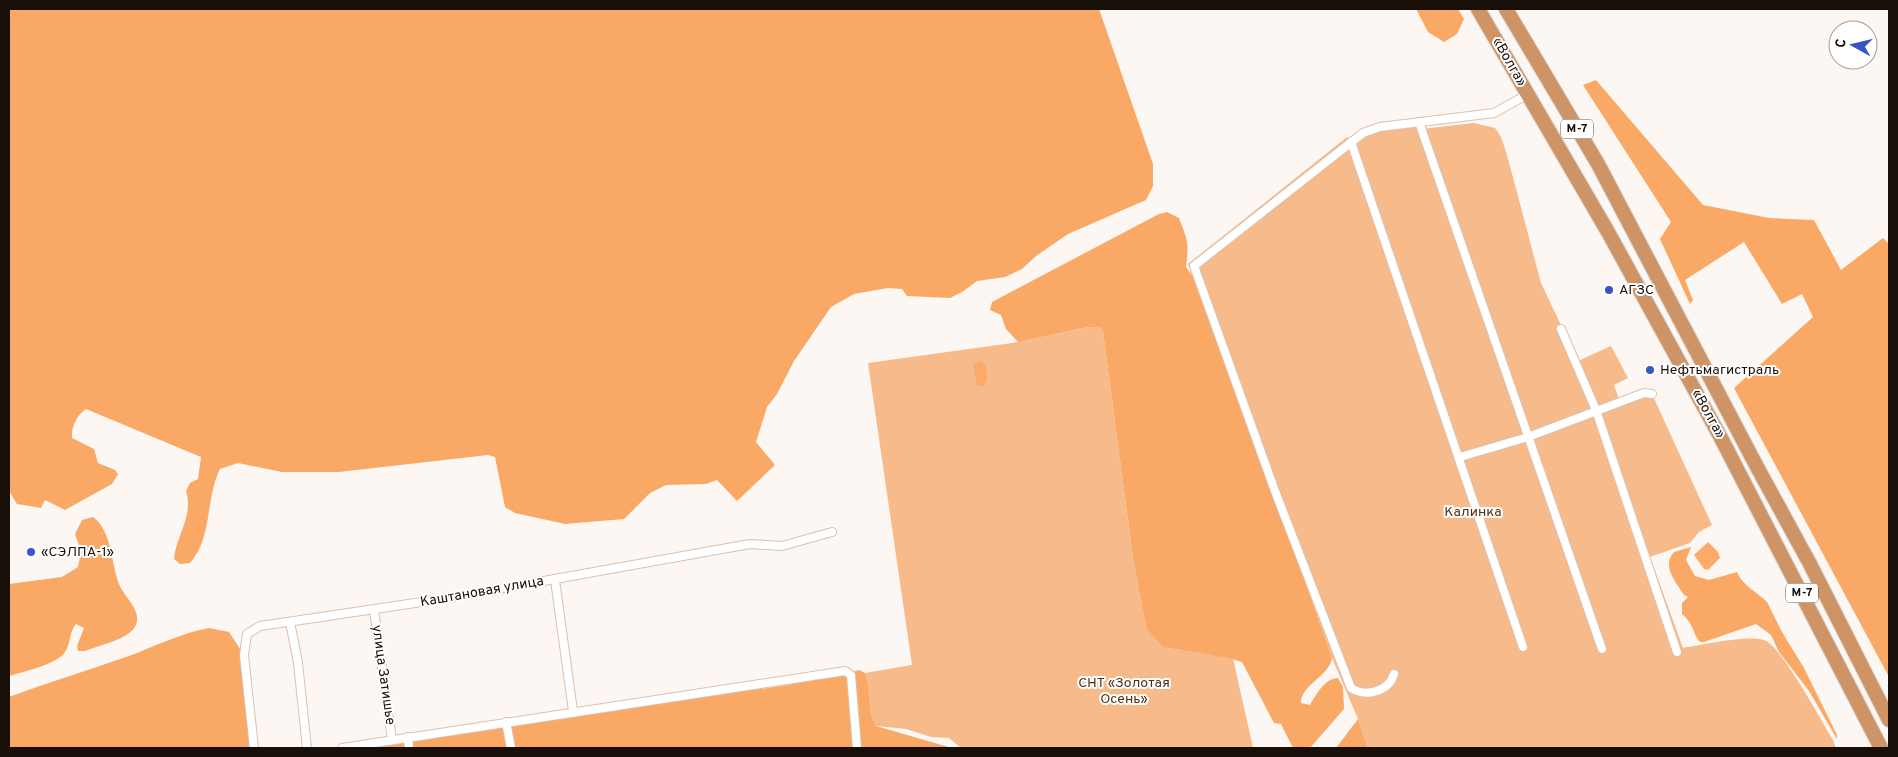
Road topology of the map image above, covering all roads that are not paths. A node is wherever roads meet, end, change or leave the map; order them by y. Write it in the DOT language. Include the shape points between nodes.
graph roads {
  1 [pos="1478,9"];
  2 [pos="1506,9"];
  3 [pos="1528,94"];
  4 [pos="1419,122"];
  5 [pos="1351,142"];
  6 [pos="1561,329"];
  7 [pos="1652,394"];
  8 [pos="1596,410"];
  9 [pos="1528,437"];
  10 [pos="1460,457"];
  11 [pos="832,532"];
  12 [pos="555,580"];
  13 [pos="374,610"];
  14 [pos="290,622"];
  15 [pos="1523,647"];
  16 [pos="1602,649"];
  17 [pos="1677,652"];
  18 [pos="1394,674"];
  19 [pos="573,711"];
  20 [pos="1889,720"];
  21 [pos="506,722"];
  22 [pos="408,737"];
  23 [pos="392,740"];
  24 [pos="254,748"];
  25 [pos="307,748"];
  26 [pos="342,748"];
  27 [pos="409,748"];
  28 [pos="510,748"];
  29 [pos="857,748"];
  30 [pos="1881,748"];
  1 -- 3 [label="highway, «Волга» / М-7"];
  2 -- 20 [label="highway, «Волга» / М-7" via="1598,164"];
  3 -- 4 [label="street" via="1494,113"];
  3 -- 30 [label="highway, «Волга» / М-7" via="1722,438"];
  4 -- 5 [label="street" via="1380,127"];
  4 -- 9 [label="street"];
  5 -- 10 [label="street"];
  5 -- 18 [label="street" via="1194,266 1275,491 1351,688 1364,692 1384,688 1389,686"];
  6 -- 8 [label="street"];
  7 -- 8 [label="street"];
  8 -- 9 [label="street"];
  8 -- 17 [label="street"];
  9 -- 10 [label="street"];
  9 -- 16 [label="street"];
  10 -- 15 [label="street"];
  11 -- 12 [label="street, Каштановая улица" via="782,546 750,544"];
  12 -- 13 [label="street, Каштановая улица"];
  12 -- 19 [label="street"];
  13 -- 14 [label="street, Каштановая улица"];
  13 -- 23 [label="street, улица Затишье"];
  14 -- 24 [label="street, Каштановая улица" via="252,629 245,639"];
  14 -- 25 [label="street"];
  19 -- 21 [label="street"];
  19 -- 29 [label="street" via="845,671 851,675"];
  21 -- 22 [label="street"];
  21 -- 28 [label="street"];
  22 -- 23 [label="street"];
  22 -- 27 [label="street"];
  23 -- 26 [label="street"];
}
